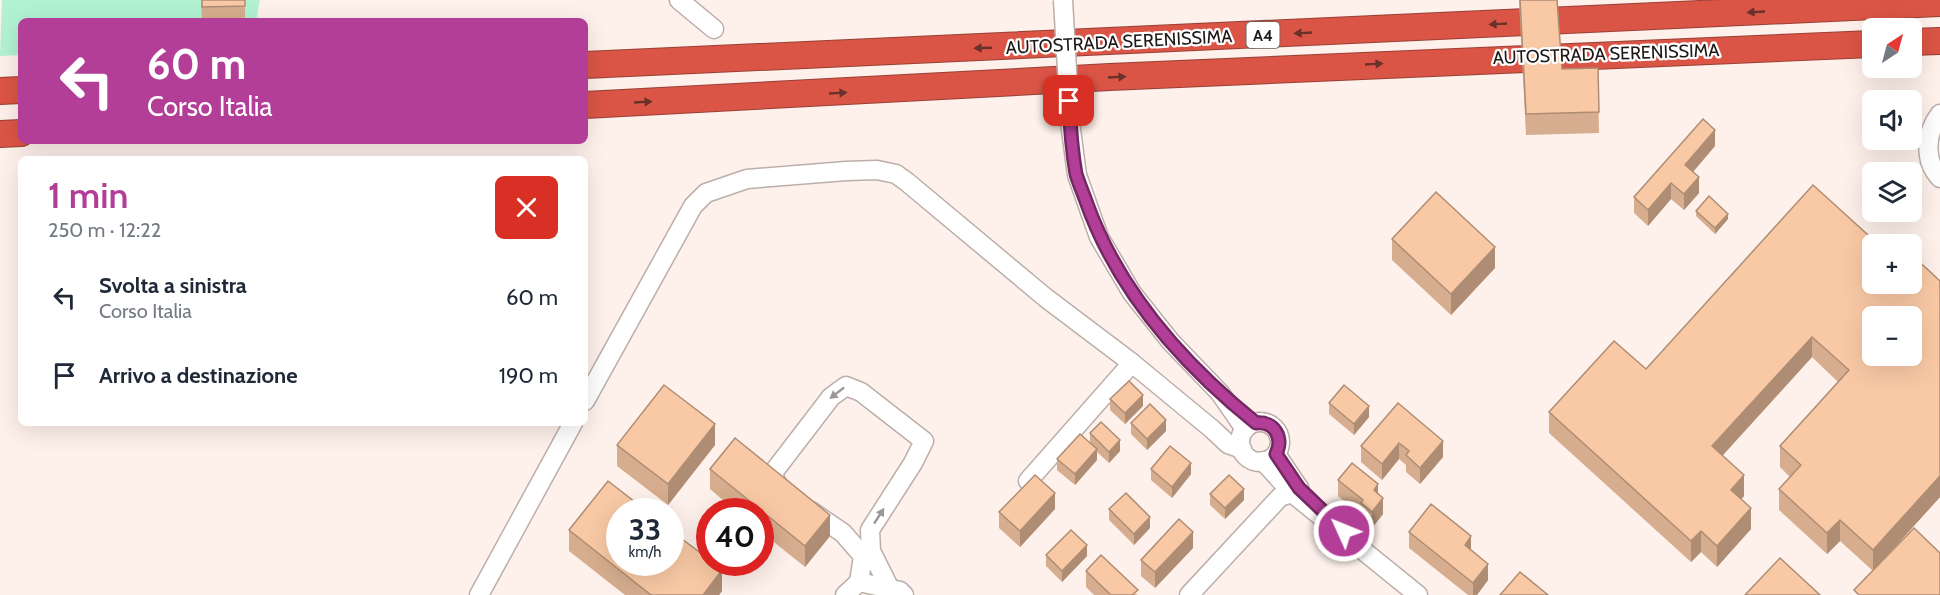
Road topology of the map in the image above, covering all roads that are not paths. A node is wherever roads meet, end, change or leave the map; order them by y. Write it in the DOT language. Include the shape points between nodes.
graph roads {
  1 [pos="679,0"];
  2 [pos="1063,0"];
  3 [pos="1940,3"];
  4 [pos="714,29"];
  5 [pos="1940,41"];
  6 [pos="1922,42"];
  7 [pos="1862,44"];
  8 [pos="588,65"];
  9 [pos="18,90"];
  10 [pos="0,91"];
  11 [pos="588,105"];
  12 [pos="1940,114"];
  13 [pos="18,133"];
  14 [pos="0,134"];
  15 [pos="1940,178"];
  16 [pos="1132,363"];
  17 [pos="588,396"];
  18 [pos="571,426"];
  19 [pos="1251,426"];
  20 [pos="1242,449"];
  21 [pos="1269,457"];
  22 [pos="1028,481"];
  23 [pos="1296,490"];
  24 [pos="859,582"];
  25 [pos="897,592"];
  26 [pos="479,595"];
  27 [pos="845,595"];
  28 [pos="1189,595"];
  29 [pos="1418,595"];
  1 -- 4 [label="street"];
  2 -- 19 [label="street, bridge" via="1077,176 1099,237 1132,293 1171,342"];
  3 -- 8 [label="highway, AUTOSTRADA SERENISSIMA / A4, one-way"];
  5 -- 6 [label="highway"];
  11 -- 7 [label="highway, AUTOSTRADA SERENISSIMA / A4, one-way" via="1110,77"];
  9 -- 10 [label="highway"];
  12 -- 15 [label="street" via="1929,137 1929,156"];
  13 -- 14 [label="highway"];
  16 -- 17 [label="street" via="1046,298 896,174 846,171 747,179 706,193 693,206"];
  16 -- 20 [label="street" via="1228,444"];
  16 -- 22 [label="street"];
  18 -- 26 [label="street"];
  19 -- 20 [label="street" via="1241,438"];
  19 -- 21 [label="street" via="1269,424 1277,432 1280,443"];
  20 -- 21 [label="street" via="1250,459"];
  21 -- 23 [label="street"];
  23 -- 28 [label="street" via="1280,497"];
  23 -- 29 [label="street"];
  24 -- 25 [label="street"];
  25 -- 24 [label="street, one-way" via="871,551 870,530 924,441 861,392 846,386 831,397 772,474 780,489 843,533 863,556"];
  24 -- 27 [label="street"];
}
